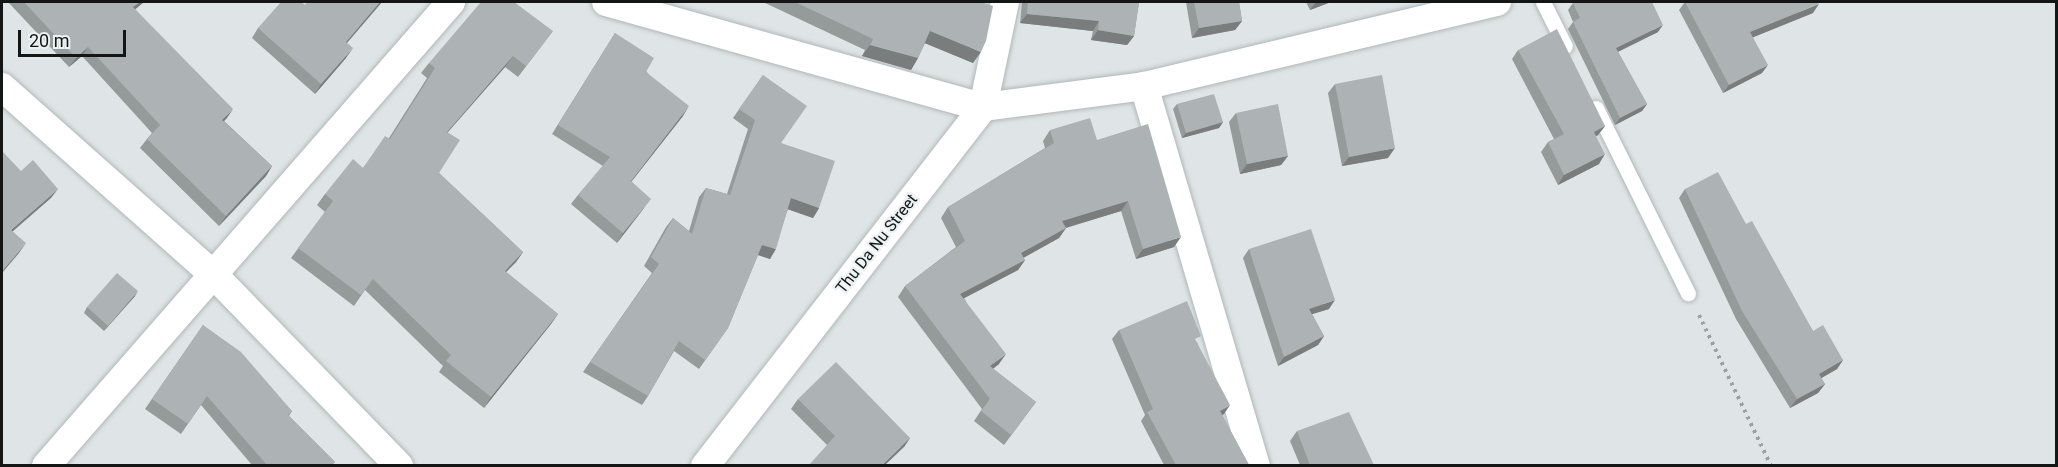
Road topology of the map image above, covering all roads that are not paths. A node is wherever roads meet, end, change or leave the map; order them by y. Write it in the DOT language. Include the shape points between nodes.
graph roads {
  1 [pos="451,2"];
  2 [pos="606,2"];
  3 [pos="1005,2"];
  4 [pos="1497,2"];
  5 [pos="1543,2"];
  6 [pos="1574,64"];
  7 [pos="1144,86"];
  8 [pos="2,87"];
  9 [pos="1590,95"];
  10 [pos="983,107"];
  11 [pos="214,275"];
  12 [pos="1688,293"];
  13 [pos="46,465"];
  14 [pos="399,465"];
  15 [pos="705,465"];
  16 [pos="1256,465"];
  1 -- 11 [label="street"];
  2 -- 10 [label="street"];
  3 -- 10 [label="street, Thu Da Nu Street"];
  4 -- 7 [label="street"];
  5 -- 6 [label="lane"];
  7 -- 10 [label="street"];
  7 -- 16 [label="street"];
  8 -- 11 [label="street"];
  9 -- 12 [label="lane"];
  10 -- 15 [label="street, Thu Da Nu Street"];
  11 -- 13 [label="street"];
  11 -- 14 [label="street"];
}
